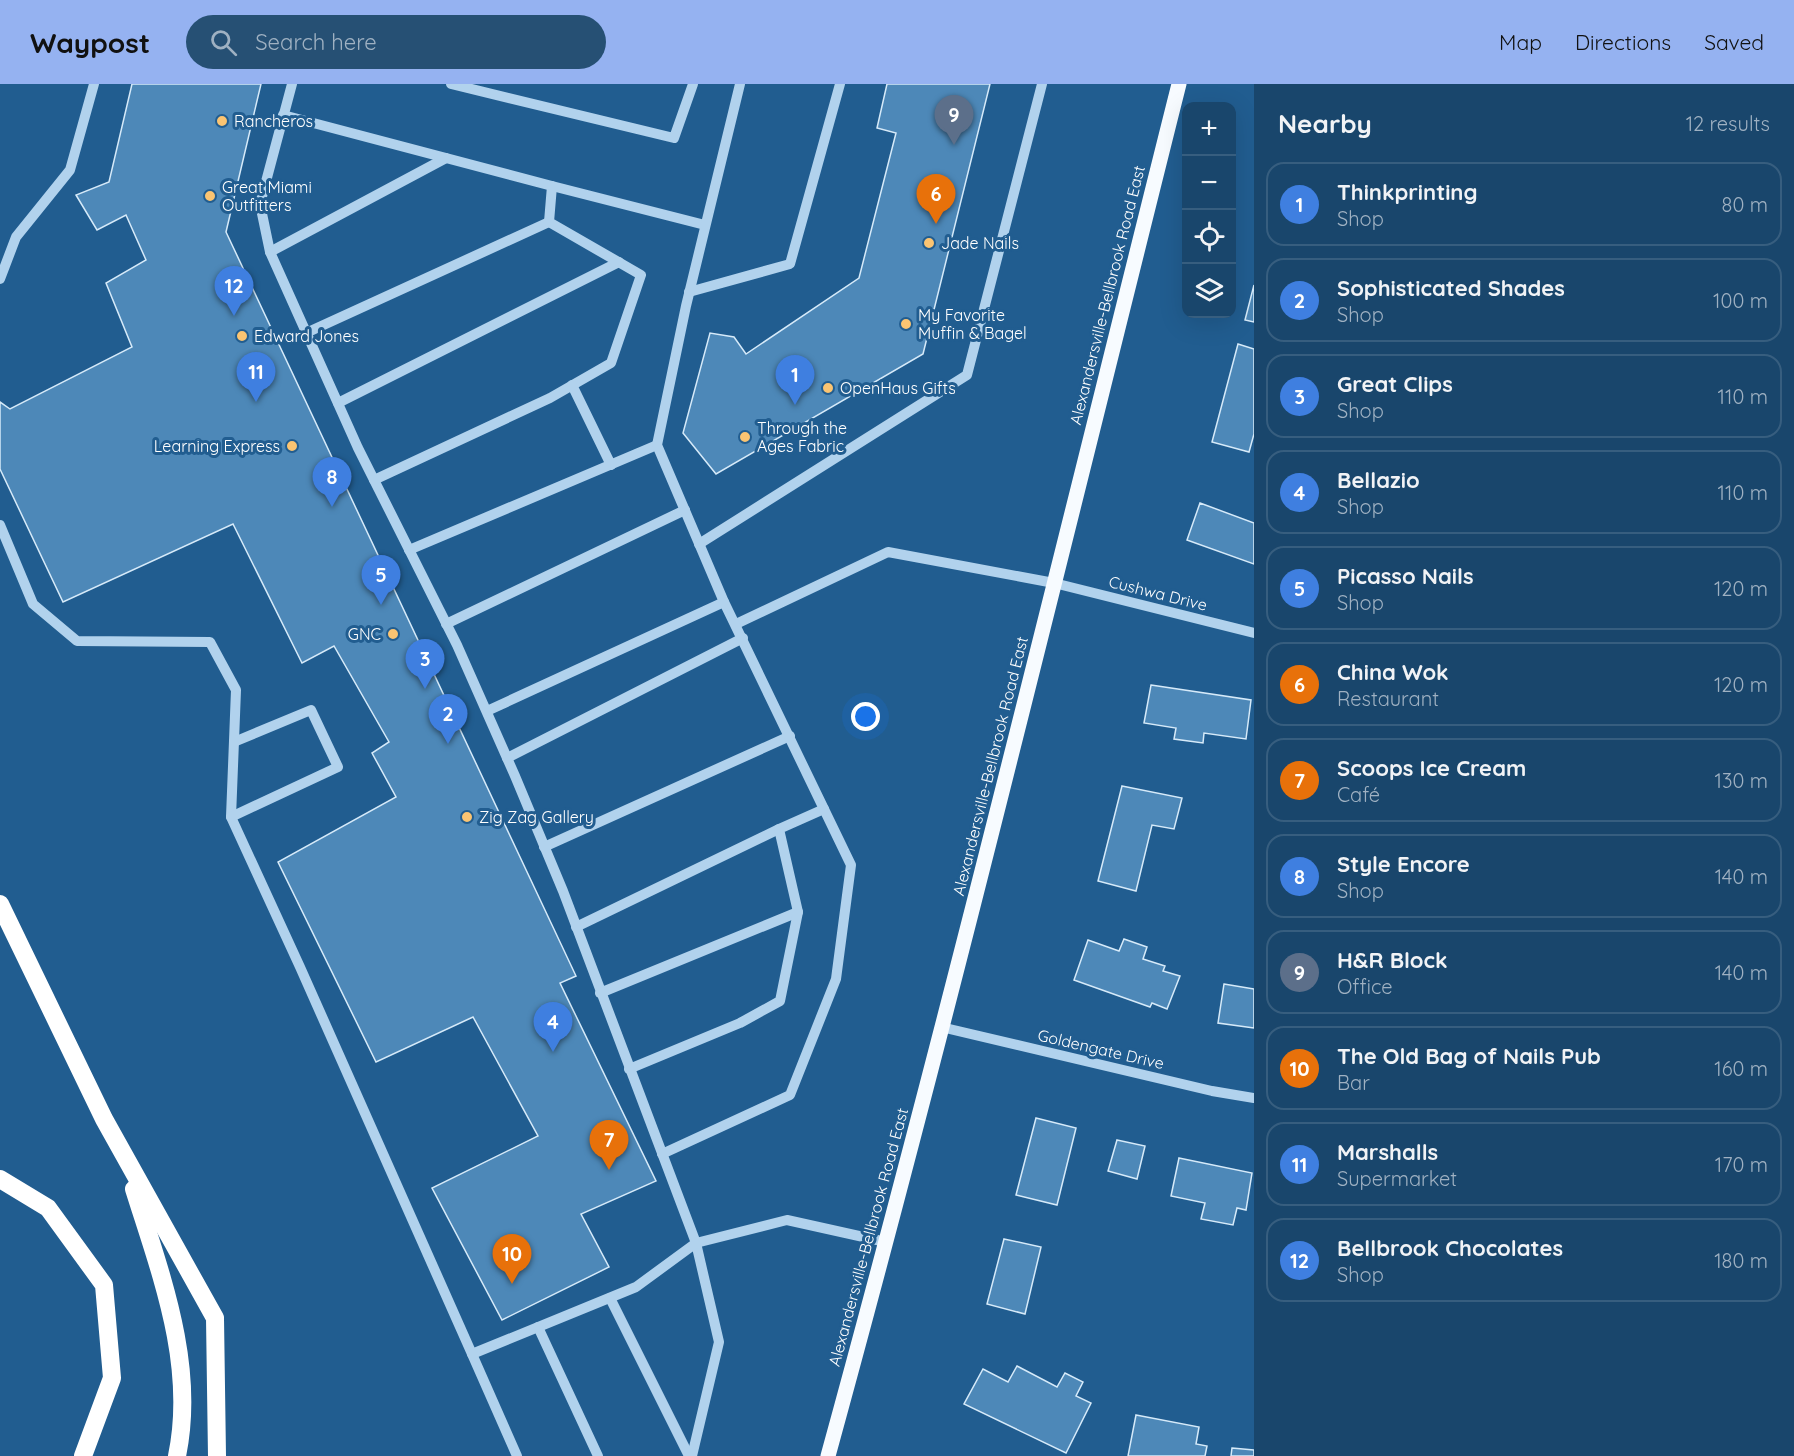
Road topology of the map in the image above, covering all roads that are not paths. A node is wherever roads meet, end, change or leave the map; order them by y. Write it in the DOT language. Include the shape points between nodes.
graph roads {
  1 [pos="94,84"];
  2 [pos="292,84"];
  3 [pos="451,84"];
  4 [pos="693,84"];
  5 [pos="740,84"];
  6 [pos="840,84"];
  7 [pos="1042,84"];
  8 [pos="1179,84"];
  9 [pos="283,115"];
  10 [pos="446,158"];
  11 [pos="552,186"];
  12 [pos="549,222"];
  13 [pos="705,225"];
  14 [pos="270,252"];
  15 [pos="619,262"];
  16 [pos="0,279"];
  17 [pos="689,292"];
  18 [pos="306,333"];
  19 [pos="572,385"];
  20 [pos="338,403"];
  21 [pos="657,445"];
  22 [pos="611,465"];
  23 [pos="374,480"];
  24 [pos="685,510"];
  25 [pos="0,525"];
  26 [pos="699,544"];
  27 [pos="409,550"];
  28 [pos="1054,583"];
  29 [pos="724,602"];
  30 [pos="446,624"];
  31 [pos="736,624"];
  32 [pos="1254,633"];
  33 [pos="743,638"];
  34 [pos="487,711"];
  35 [pos="790,736"];
  36 [pos="234,742"];
  37 [pos="507,758"];
  38 [pos="824,809"];
  39 [pos="231,817"];
  40 [pos="779,830"];
  41 [pos="544,847"];
  42 [pos="0,904"];
  43 [pos="798,912"];
  44 [pos="576,927"];
  45 [pos="600,993"];
  46 [pos="940,1027"];
  47 [pos="629,1069"];
  48 [pos="1254,1098"];
  49 [pos="122,1150"];
  50 [pos="662,1154"];
  51 [pos="0,1179"];
  52 [pos="886,1242"];
  53 [pos="696,1243"];
  54 [pos="610,1298"];
  55 [pos="538,1327"];
  56 [pos="472,1354"];
  57 [pos="83,1456"];
  58 [pos="177,1456"];
  59 [pos="217,1456"];
  60 [pos="517,1456"];
  61 [pos="597,1456"];
  62 [pos="690,1456"];
  63 [pos="828,1456"];
  1 -- 16 [label="street" via="70,170 16,237"];
  2 -- 9 [label="street"];
  3 -- 4 [label="street" via="674,138"];
  5 -- 13 [label="street"];
  6 -- 17 [label="street" via="790,264"];
  7 -- 26 [label="street" via="967,375"];
  8 -- 28 [label="main road, Alexandersville-Bellbrook Road East"];
  9 -- 10 [label="street"];
  9 -- 14 [label="street" via="260,204"];
  10 -- 11 [label="street"];
  10 -- 14 [label="street"];
  11 -- 12 [label="street"];
  11 -- 13 [label="street"];
  12 -- 15 [label="street"];
  12 -- 18 [label="street"];
  13 -- 17 [label="street"];
  14 -- 18 [label="street"];
  15 -- 19 [label="street" via="641,275 611,363"];
  15 -- 20 [label="street"];
  17 -- 21 [label="street"];
  18 -- 20 [label="street"];
  19 -- 22 [label="street"];
  19 -- 23 [label="street"];
  20 -- 23 [label="street"];
  21 -- 22 [label="street"];
  21 -- 24 [label="street"];
  22 -- 27 [label="street"];
  23 -- 27 [label="street"];
  24 -- 26 [label="street"];
  24 -- 30 [label="street"];
  25 -- 36 [label="street" via="33,604 77,640 210,642 236,690"];
  26 -- 29 [label="street"];
  27 -- 30 [label="street"];
  28 -- 31 [label="street, Cushwa Drive" via="888,552"];
  28 -- 32 [label="street, Cushwa Drive"];
  28 -- 46 [label="main road, Alexandersville-Bellbrook Road East"];
  29 -- 31 [label="street"];
  29 -- 34 [label="street"];
  30 -- 34 [label="street"];
  31 -- 33 [label="street"];
  33 -- 35 [label="street"];
  33 -- 37 [label="street"];
  34 -- 37 [label="street"];
  35 -- 38 [label="street"];
  35 -- 41 [label="street"];
  36 -- 39 [label="street"];
  36 -- 39 [label="street" via="311,710 338,767"];
  37 -- 41 [label="street"];
  38 -- 40 [label="street"];
  38 -- 50 [label="street" via="851,866 836,979 790,1095"];
  39 -- 56 [label="street"];
  40 -- 43 [label="street"];
  40 -- 44 [label="street"];
  41 -- 44 [label="street"];
  42 -- 49 [label="highway"];
  43 -- 45 [label="street"];
  43 -- 47 [label="street" via="780,1001 740,1023"];
  44 -- 45 [label="street"];
  45 -- 47 [label="street"];
  46 -- 48 [label="street, Goldengate Drive"];
  46 -- 52 [label="main road, Alexandersville-Bellbrook Road East"];
  47 -- 50 [label="street"];
  49 -- 58 [label="highway" via="178,1343 183,1428"];
  49 -- 59 [label="highway" via="215,1318"];
  50 -- 53 [label="street"];
  51 -- 57 [label="highway" via="48,1208 104,1285 112,1378"];
  52 -- 53 [label="street" via="787,1220"];
  52 -- 63 [label="main road, Alexandersville-Bellbrook Road East"];
  53 -- 54 [label="street" via="636,1287"];
  53 -- 62 [label="street" via="719,1342"];
  54 -- 55 [label="street"];
  54 -- 62 [label="street"];
  55 -- 56 [label="street"];
  55 -- 61 [label="street"];
  56 -- 60 [label="street"];
}
